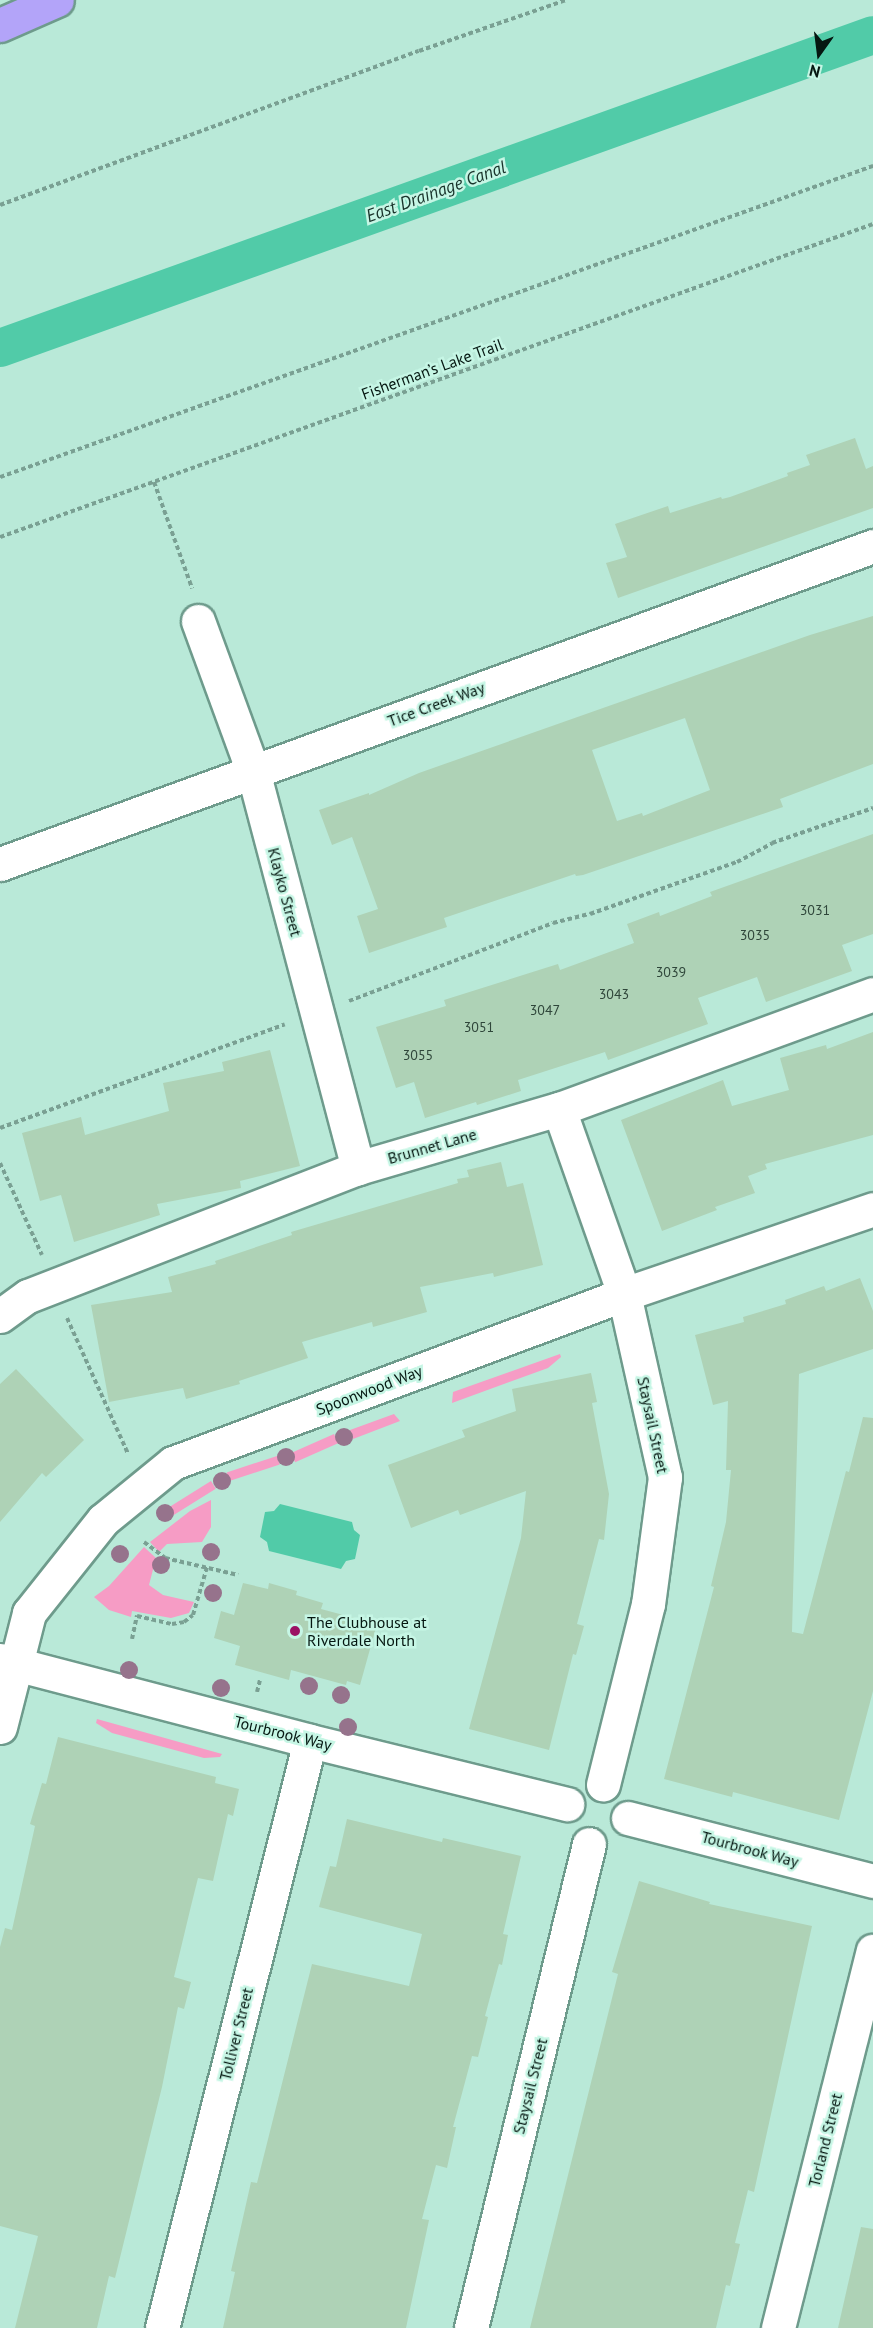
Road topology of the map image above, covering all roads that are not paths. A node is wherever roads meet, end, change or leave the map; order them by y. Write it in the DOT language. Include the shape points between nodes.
graph roads {
  1 [pos="57,0"];
  2 [pos="0,25"];
  3 [pos="873,546"];
  4 [pos="195,606"];
  5 [pos="253,771"];
  6 [pos="0,864"];
  7 [pos="873,994"];
  8 [pos="559,1109"];
  9 [pos="358,1168"];
  10 [pos="873,1209"];
  11 [pos="624,1294"];
  12 [pos="0,1316"];
  13 [pos="8,1662"];
  14 [pos="0,1727"];
  15 [pos="310,1741"];
  16 [pos="603,1784"];
  17 [pos="567,1804"];
  18 [pos="628,1818"];
  19 [pos="589,1844"];
  20 [pos="873,1881"];
  21 [pos="873,1951"];
  22 [pos="162,2328"];
  23 [pos="471,2328"];
  24 [pos="778,2328"];
  1 -- 2 [label="highway"];
  3 -- 5 [label="street, Tice Creek Way"];
  4 -- 5 [label="street, Klayko Street"];
  5 -- 6 [label="street, Tice Creek Way"];
  5 -- 9 [label="street, Klayko Street"];
  7 -- 8 [label="street, Brunnet Lane"];
  8 -- 9 [label="street, Brunnet Lane"];
  8 -- 11 [label="street, Staysail Street"];
  9 -- 12 [label="street, Brunnet Lane" via="55,1284 27,1296"];
  10 -- 11 [label="street, Spoonwood Way"];
  11 -- 13 [label="street, Spoonwood Way" via="173,1463 103,1520 29,1613"];
  11 -- 16 [label="street, Staysail Street" via="665,1477 648,1604"];
  13 -- 14 [label="street, Spoonwood Way"];
  13 -- 15 [label="street, Tourbrook Way"];
  15 -- 17 [label="street, Tourbrook Way"];
  15 -- 22 [label="street, Tolliver Street"];
  16 -- 17 [label="street" via="581,1787"];
  16 -- 18 [label="street" via="619,1793 628,1808"];
  17 -- 19 [label="street" via="569,1829"];
  18 -- 19 [label="street" via="623,1832 611,1842"];
  18 -- 20 [label="street, Tourbrook Way"];
  19 -- 23 [label="street, Staysail Street"];
  21 -- 24 [label="street, Torland Street"];
}
